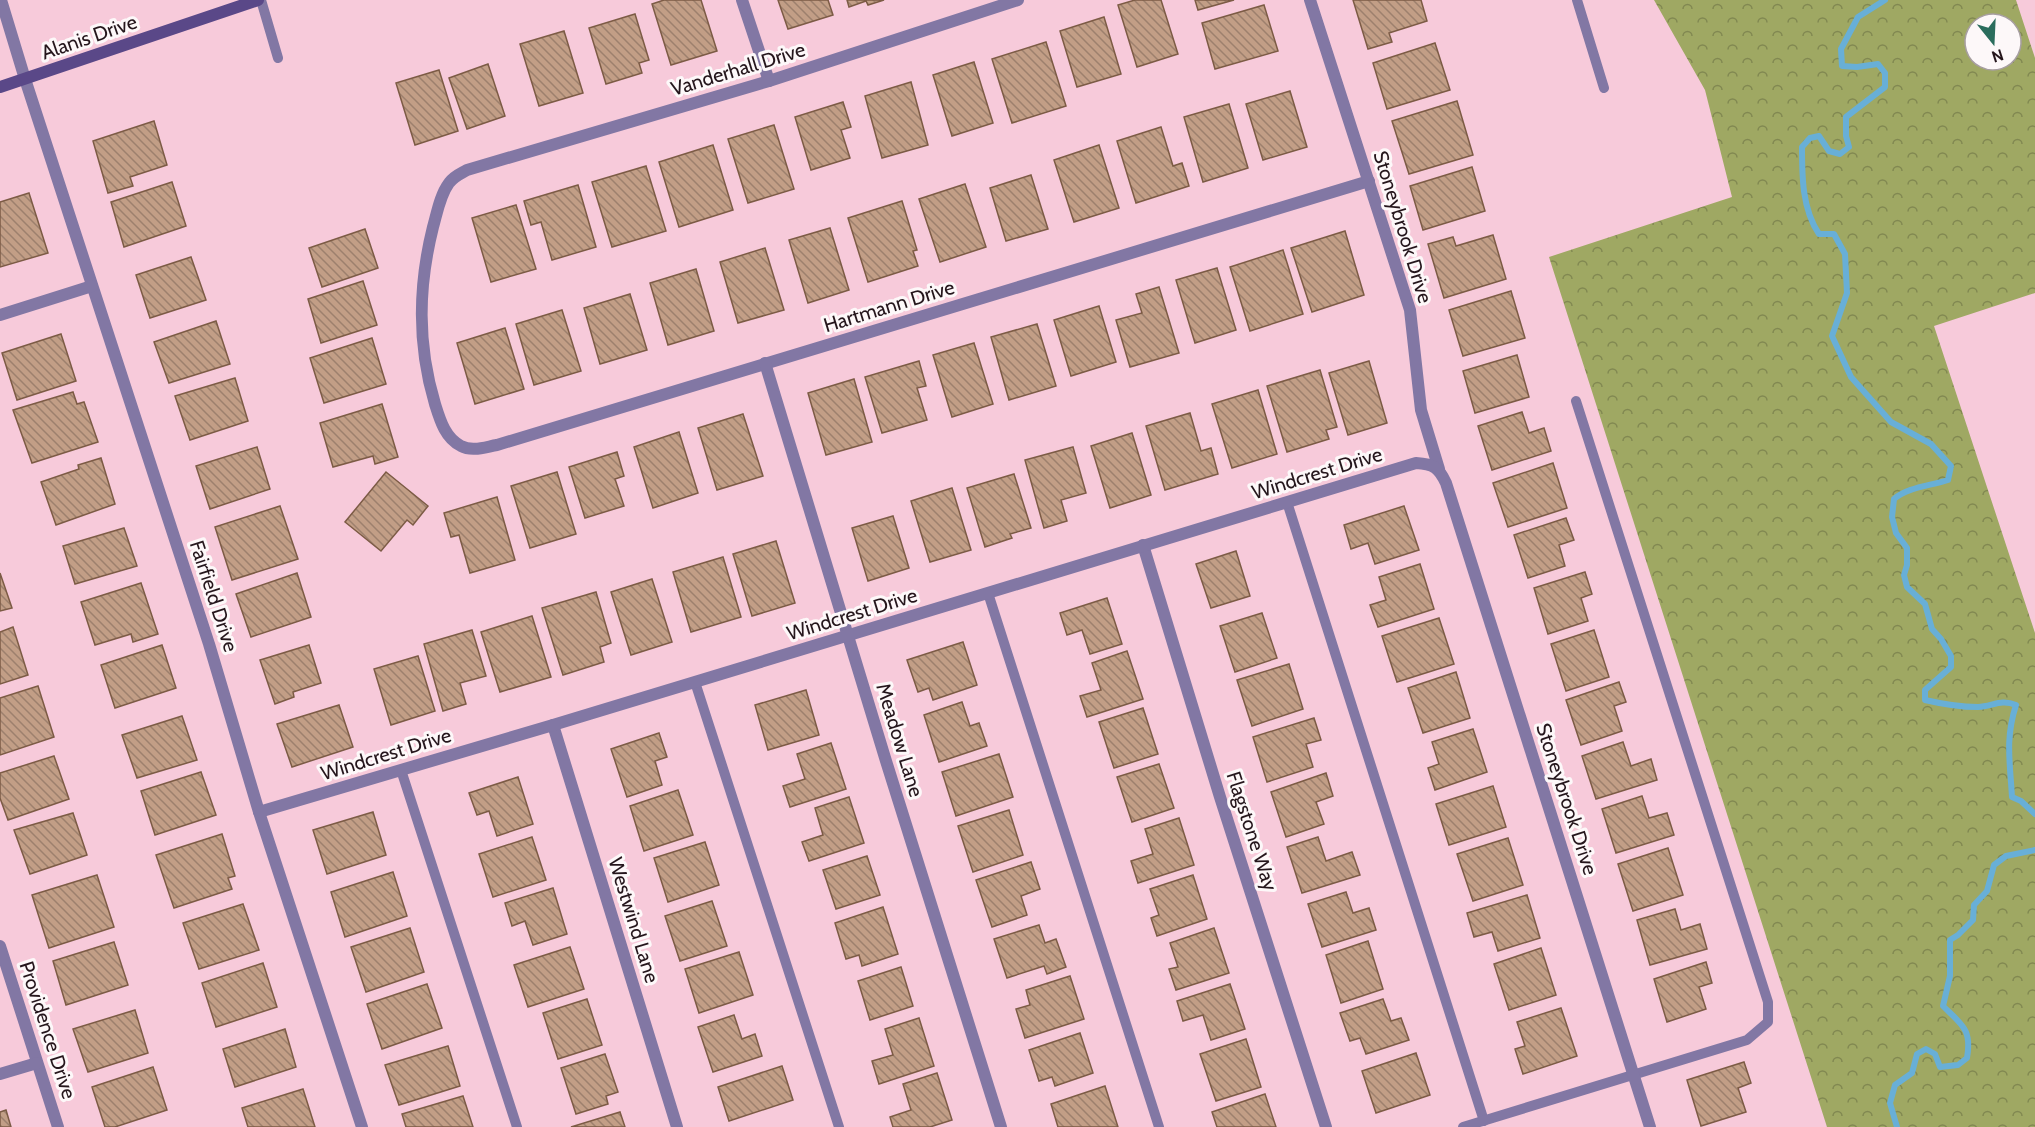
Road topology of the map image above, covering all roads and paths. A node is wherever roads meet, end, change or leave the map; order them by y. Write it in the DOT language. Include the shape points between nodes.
graph roads {
  1 [pos="1,0"];
  2 [pos="259,0"];
  3 [pos="742,0"];
  4 [pos="1018,0"];
  5 [pos="1310,0"];
  6 [pos="1576,0"];
  7 [pos="278,58"];
  8 [pos="25,79"];
  9 [pos="769,81"];
  10 [pos="0,87"];
  11 [pos="1604,88"];
  12 [pos="467,170"];
  13 [pos="1369,181"];
  14 [pos="92,286"];
  15 [pos="0,315"];
  16 [pos="765,363"];
  17 [pos="1576,401"];
  18 [pos="1439,469"];
  19 [pos="1287,502"];
  20 [pos="1143,545"];
  21 [pos="988,593"];
  22 [pos="848,636"];
  23 [pos="695,682"];
  24 [pos="553,725"];
  25 [pos="401,770"];
  26 [pos="259,812"];
  27 [pos="0,946"];
  28 [pos="37,1063"];
  29 [pos="0,1074"];
  30 [pos="1633,1075"];
  31 [pos="1484,1120"];
  32 [pos="58,1127"];
  33 [pos="362,1127"];
  34 [pos="517,1127"];
  35 [pos="677,1127"];
  36 [pos="838,1127"];
  37 [pos="1001,1127"];
  38 [pos="1159,1127"];
  39 [pos="1326,1127"];
  40 [pos="1463,1127"];
  41 [pos="1650,1127"];
  1 -- 8 [label="street, Fairfield Drive"];
  2 -- 7 [label="lane"];
  2 -- 8 [label="main road, Alanis Drive"];
  3 -- 9 [label="street"];
  4 -- 9 [label="street, Vanderhall Drive"];
  5 -- 13 [label="street, Stoneybrook Drive"];
  6 -- 11 [label="lane"];
  8 -- 10 [label="main road, Alanis Drive"];
  8 -- 14 [label="street, Fairfield Drive"];
  9 -- 12 [label="street, Vanderhall Drive"];
  12 -- 16 [label="street, Hartmann Drive" via="447,185 426,254 421,288 424,357 438,412 444,430 463,447 483,448"];
  13 -- 16 [label="street, Hartmann Drive"];
  13 -- 18 [label="street, Stoneybrook Drive" via="1410,310 1421,410"];
  14 -- 15 [label="street"];
  14 -- 26 [label="street, Fairfield Drive" via="205,632"];
  16 -- 22 [label="street, Meadow Lane"];
  17 -- 30 [label="lane" via="1768,1002 1768,1022 1747,1040"];
  18 -- 19 [label="street, Windcrest Drive" via="1416,463"];
  18 -- 30 [label="street, Stoneybrook Drive"];
  19 -- 20 [label="street, Windcrest Drive"];
  19 -- 31 [label="lane"];
  20 -- 21 [label="street, Windcrest Drive"];
  20 -- 39 [label="street, Flagstone Way"];
  21 -- 22 [label="street, Windcrest Drive"];
  21 -- 38 [label="lane"];
  22 -- 23 [label="street, Windcrest Drive"];
  22 -- 37 [label="street, Meadow Lane"];
  23 -- 24 [label="street, Windcrest Drive"];
  23 -- 36 [label="lane"];
  24 -- 25 [label="street, Windcrest Drive"];
  24 -- 35 [label="street, Westwind Lane"];
  25 -- 26 [label="street, Windcrest Drive"];
  25 -- 34 [label="lane"];
  26 -- 33 [label="street, Fairfield Drive"];
  27 -- 28 [label="street, Providence Drive"];
  28 -- 29 [label="street"];
  28 -- 32 [label="street, Providence Drive"];
  30 -- 31 [label="lane"];
  30 -- 41 [label="street, Stoneybrook Drive"];
  31 -- 40 [label="lane"];
}
